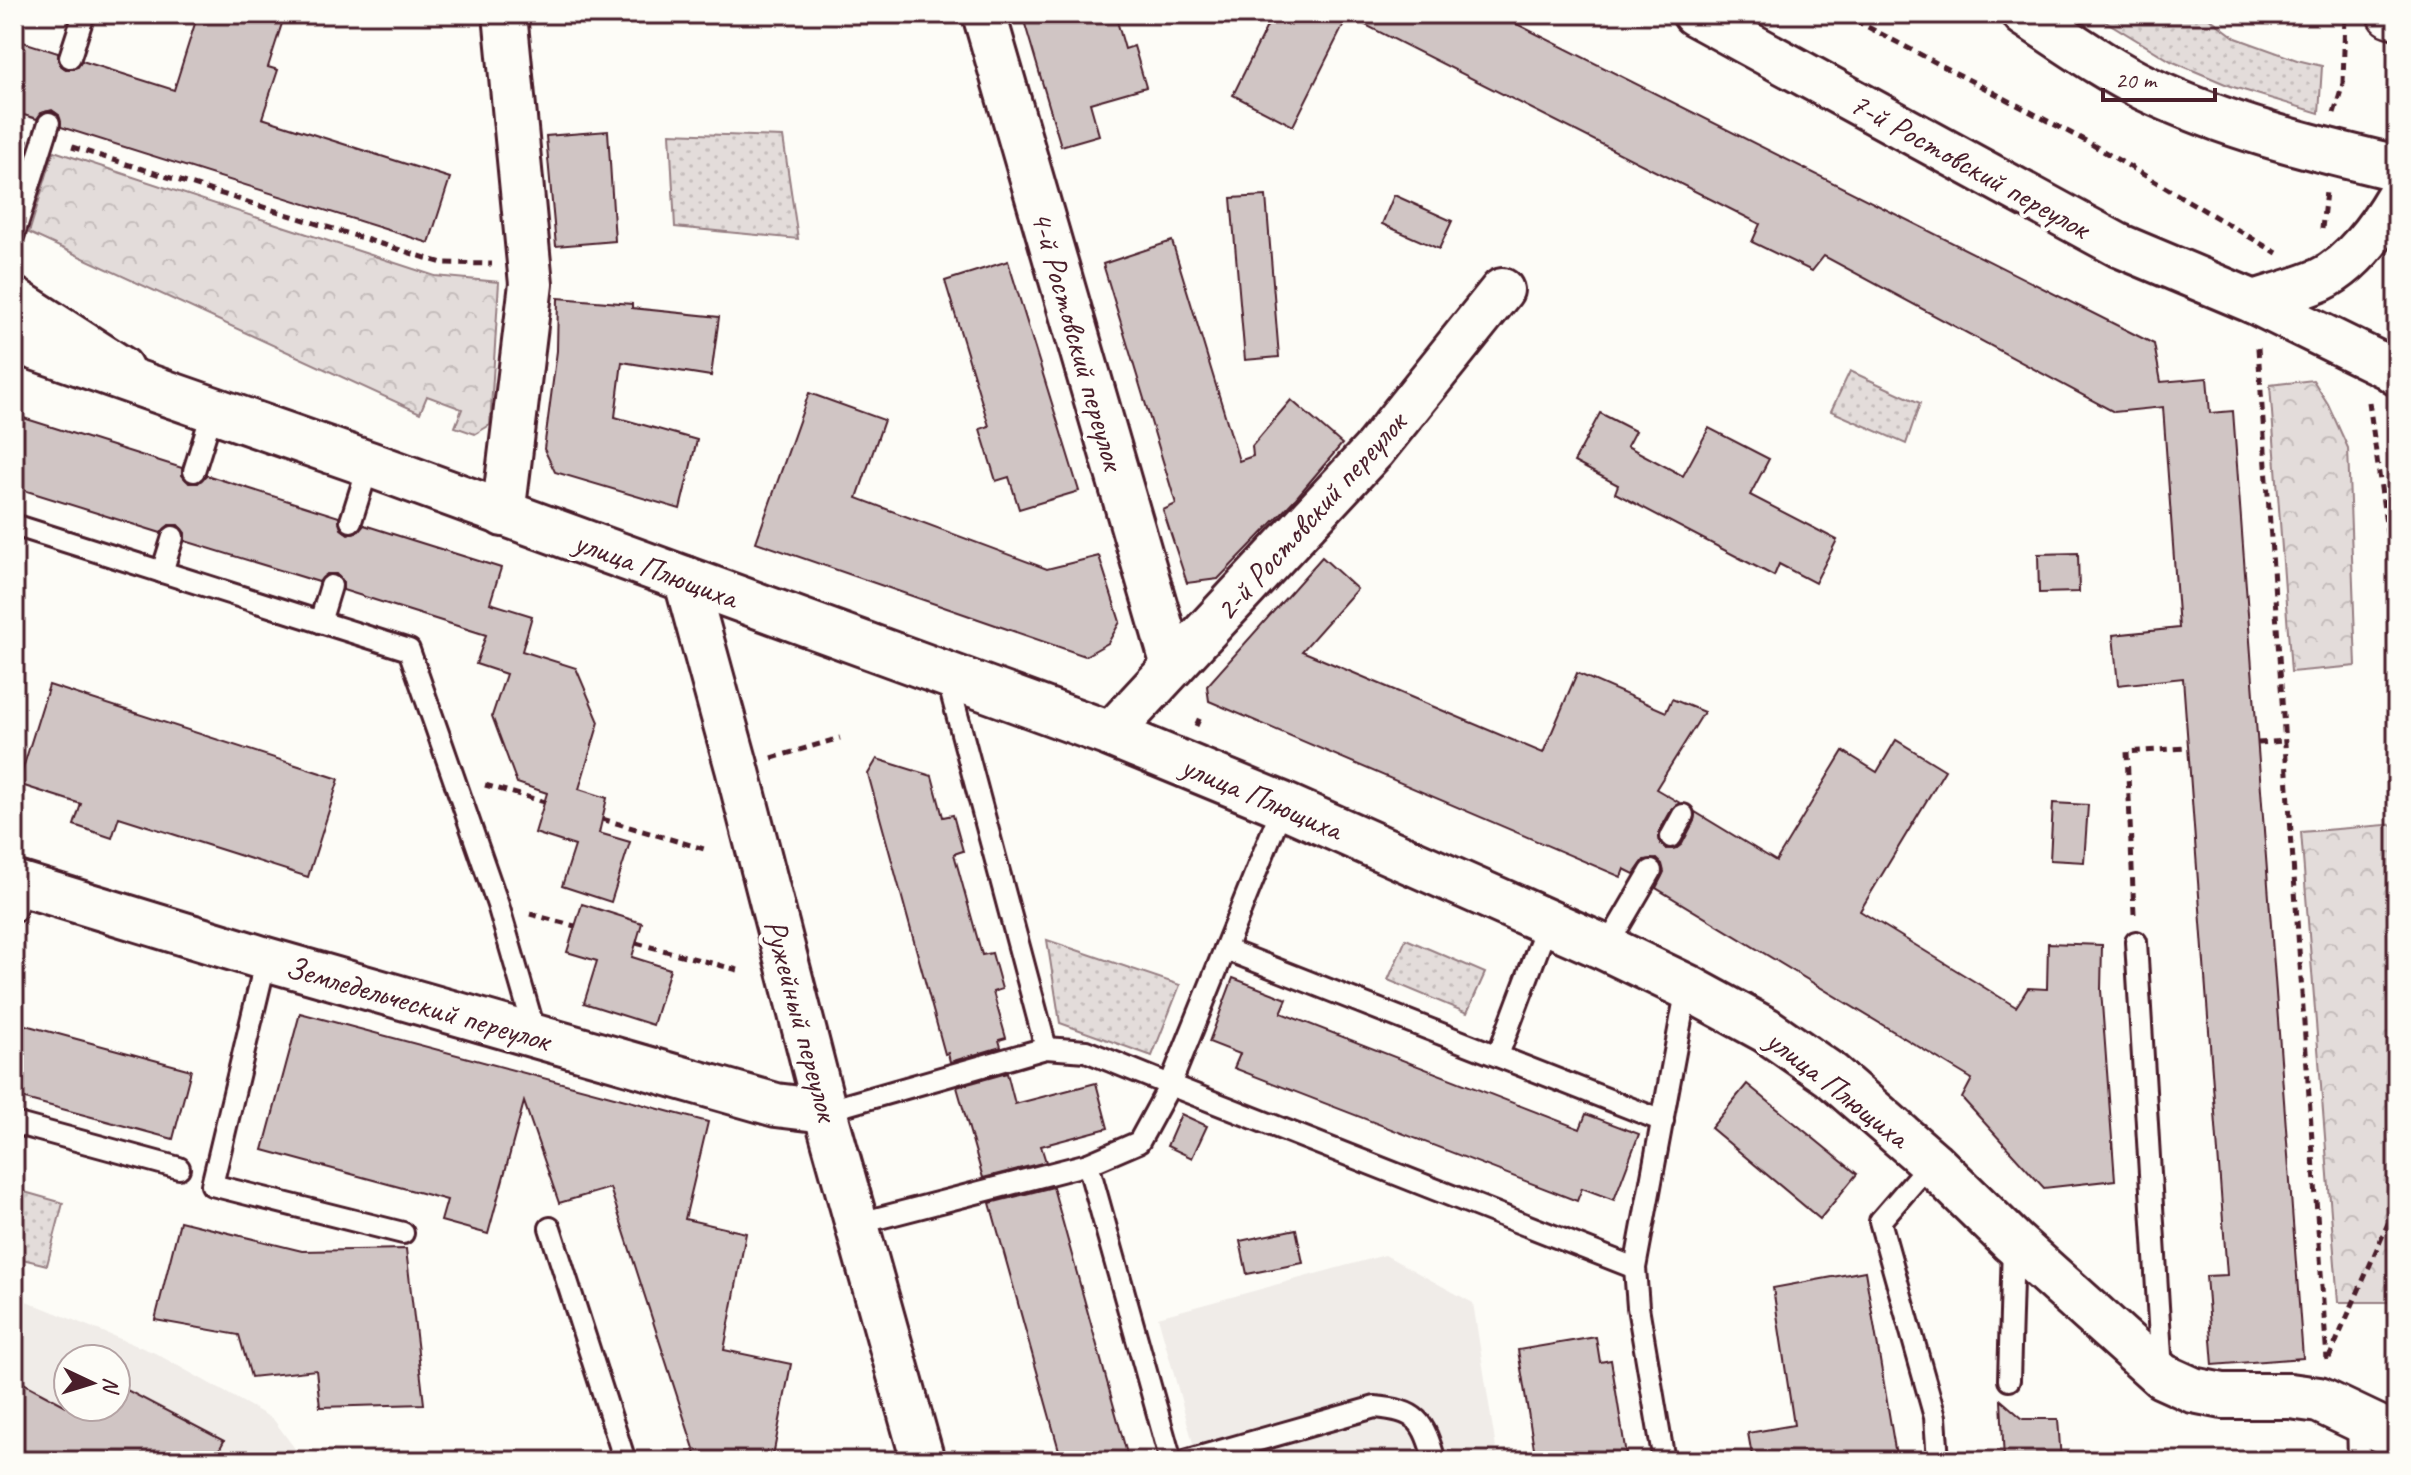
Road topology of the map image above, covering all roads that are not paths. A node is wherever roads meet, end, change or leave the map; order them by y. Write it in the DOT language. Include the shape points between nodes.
graph roads {
  1 [pos="84,14"];
  2 [pos="505,14"];
  3 [pos="984,14"];
  4 [pos="1694,14"];
  5 [pos="2025,14"];
  6 [pos="2390,14"];
  7 [pos="2397,16"];
  8 [pos="70,57"];
  9 [pos="46,131"];
  10 [pos="2397,168"];
  11 [pos="2397,197"];
  12 [pos="14,234"];
  13 [pos="1502,290"];
  14 [pos="14,299"];
  15 [pos="2254,302"];
  16 [pos="14,340"];
  17 [pos="2380,384"];
  18 [pos="159,392"];
  19 [pos="213,410"];
  20 [pos="369,464"];
  21 [pos="194,471"];
  22 [pos="503,515"];
  23 [pos="351,521"];
  24 [pos="14,525"];
  25 [pos="173,537"];
  26 [pos="162,572"];
  27 [pos="685,578"];
  28 [pos="331,586"];
  29 [pos="320,622"];
  30 [pos="1173,666"];
  31 [pos="947,676"];
  32 [pos="1110,734"];
  33 [pos="1283,805"];
  34 [pos="1683,815"];
  35 [pos="1671,837"];
  36 [pos="1651,871"];
  37 [pos="17,893"];
  38 [pos="1548,922"];
  39 [pos="2136,942"];
  40 [pos="1606,948"];
  41 [pos="1225,949"];
  42 [pos="266,959"];
  43 [pos="1687,987"];
  44 [pos="536,1036"];
  45 [pos="1046,1048"];
  46 [pos="1498,1055"];
  47 [pos="1170,1085"];
  48 [pos="825,1111"];
  49 [pos="1663,1121"];
  50 [pos="14,1123"];
  51 [pos="1931,1162"];
  52 [pos="1088,1164"];
  53 [pos="179,1168"];
  54 [pos="856,1224"];
  55 [pos="550,1228"];
  56 [pos="403,1233"];
  57 [pos="2013,1242"];
  58 [pos="1635,1268"];
  59 [pos="2162,1376"];
  60 [pos="2009,1380"];
  61 [pos="2358,1417"];
  62 [pos="2397,1437"];
  63 [pos="625,1461"];
  64 [pos="923,1461"];
  65 [pos="1171,1461"];
  66 [pos="1185,1461"];
  67 [pos="1435,1461"];
  68 [pos="1664,1461"];
  69 [pos="1938,1461"];
  70 [pos="2359,1461"];
  1 -- 8 [label="lane"];
  2 -- 22 [label="street" via="531,284"];
  3 -- 30 [label="street, 4-й Ростовский переулок"];
  4 -- 15 [label="street, 7-й Ростовский переулок" via="2118,245"];
  5 -- 10 [label="street" via="2144,88 2217,117"];
  6 -- 7 [label="street"];
  9 -- 12 [label="lane"];
  11 -- 15 [label="street" via="2378,226 2334,271"];
  13 -- 30 [label="street, 2-й Ростовский переулок" via="1373,451"];
  14 -- 18 [label="street"];
  15 -- 17 [label="street, 7-й Ростовский переулок" via="2389,368"];
  16 -- 18 [label="street, улица Плющиха"];
  18 -- 19 [label="street, улица Плющиха"];
  19 -- 20 [label="street, улица Плющиха"];
  19 -- 21 [label="lane"];
  20 -- 22 [label="street, улица Плющиха"];
  20 -- 23 [label="lane"];
  22 -- 27 [label="street, улица Плющиха"];
  24 -- 26 [label="lane"];
  25 -- 26 [label="lane"];
  26 -- 29 [label="lane"];
  27 -- 31 [label="street, улица Плющиха"];
  27 -- 48 [label="street, Ружейный переулок"];
  28 -- 29 [label="lane"];
  29 -- 44 [label="lane" via="409,650 498,905"];
  30 -- 32 [label="street, 2-й Ростовский переулок"];
  31 -- 32 [label="street, улица Плющиха"];
  31 -- 45 [label="lane"];
  32 -- 33 [label="street, улица Плющиха"];
  33 -- 38 [label="street, улица Плющиха"];
  33 -- 41 [label="lane"];
  34 -- 35 [label="lane"];
  36 -- 40 [label="lane"];
  37 -- 42 [label="street, Земледельческий переулок"];
  38 -- 40 [label="street, улица Плющиха"];
  38 -- 46 [label="lane"];
  39 -- 59 [label="lane"];
  40 -- 43 [label="street, улица Плющиха"];
  41 -- 46 [label="lane"];
  41 -- 47 [label="lane"];
  42 -- 44 [label="street, Земледельческий переулок"];
  42 -- 56 [label="lane" via="212,1185"];
  43 -- 49 [label="lane"];
  43 -- 51 [label="street, улица Плющиха" via="1766,1030 1831,1075"];
  44 -- 48 [label="street, Земледельческий переулок" via="776,1105"];
  45 -- 47 [label="lane" via="1086,1051"];
  45 -- 48 [label="lane"];
  46 -- 49 [label="lane"];
  47 -- 52 [label="lane" via="1139,1142"];
  47 -- 58 [label="lane"];
  48 -- 54 [label="street, Ружейный переулок"];
  49 -- 58 [label="lane"];
  50 -- 53 [label="lane"];
  51 -- 57 [label="street, улица Плющиха"];
  51 -- 69 [label="lane" via="1880,1221 1935,1417"];
  52 -- 54 [label="lane"];
  52 -- 65 [label="lane"];
  54 -- 64 [label="street, Ружейный переулок"];
  55 -- 63 [label="lane"];
  57 -- 59 [label="street, улица Плющиха"];
  57 -- 60 [label="lane"];
  58 -- 68 [label="lane"];
  59 -- 61 [label="street, улица Плющиха" via="2223,1396 2319,1400"];
  61 -- 62 [label="street, улица Плющиха"];
  61 -- 70 [label="lane"];
  66 -- 67 [label="lane" via="1375,1407 1405,1410 1426,1430"];
}
